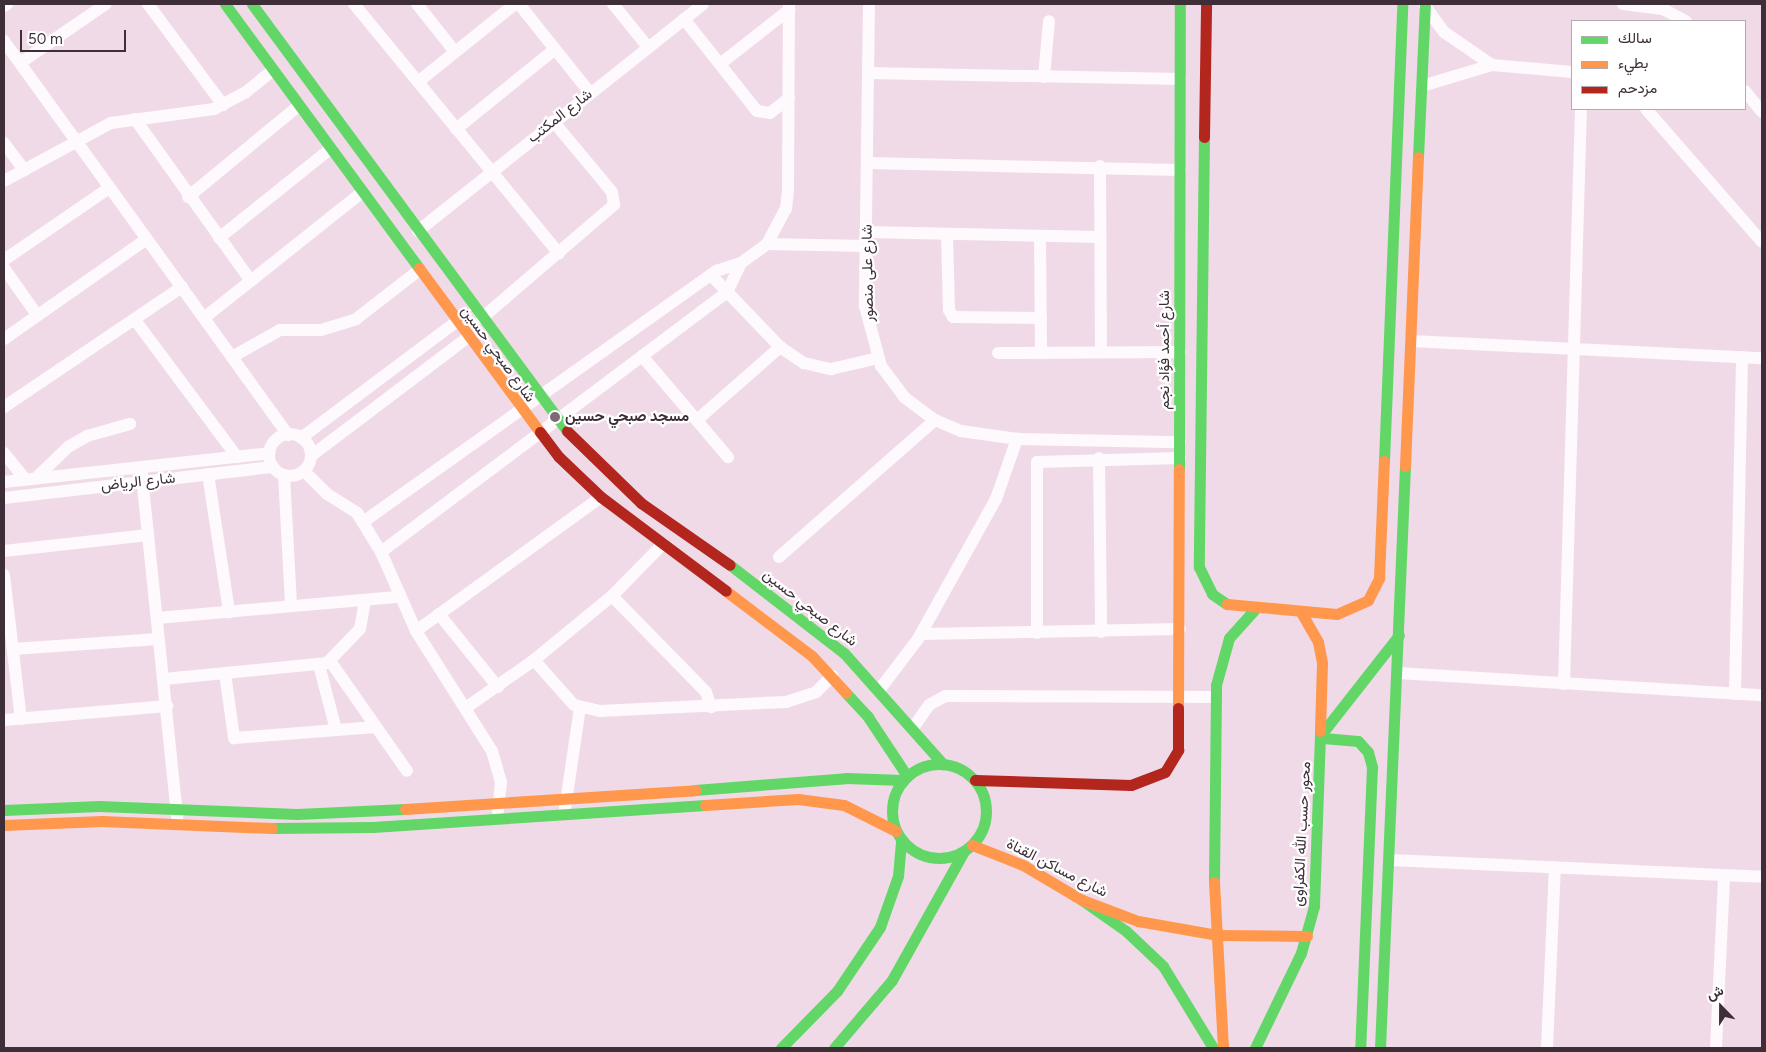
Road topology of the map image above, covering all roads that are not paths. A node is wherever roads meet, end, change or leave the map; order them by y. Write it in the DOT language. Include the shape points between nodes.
graph roads {
  1 [pos="7,4"];
  2 [pos="106,4"];
  3 [pos="148,4"];
  4 [pos="225,4"];
  5 [pos="252,4"];
  6 [pos="354,4"];
  7 [pos="417,4"];
  8 [pos="515,4"];
  9 [pos="519,4"];
  10 [pos="613,4"];
  11 [pos="703,4"];
  12 [pos="869,4"];
  13 [pos="1180,4"];
  14 [pos="1206,4"];
  15 [pos="1402,4"];
  16 [pos="1623,4"];
  17 [pos="1425,5"];
  18 [pos="4,6"];
  19 [pos="1666,6"];
  20 [pos="789,7"];
  21 [pos="684,19"];
  22 [pos="1685,20"];
  23 [pos="1049,21"];
  24 [pos="4,41"];
  25 [pos="648,47"];
  26 [pos="555,49"];
  27 [pos="455,52"];
  28 [pos="20,63"];
  29 [pos="720,64"];
  30 [pos="1492,64"];
  31 [pos="272,71"];
  32 [pos="1571,72"];
  33 [pos="868,73"];
  34 [pos="1044,77"];
  35 [pos="1180,79"];
  36 [pos="418,82"];
  37 [pos="1422,86"];
  38 [pos="1746,91"];
  39 [pos="590,92"];
  40 [pos="789,98"];
  41 [pos="223,105"];
  42 [pos="297,107"];
  43 [pos="1581,110"];
  44 [pos="1647,110"];
  45 [pos="1762,112"];
  46 [pos="135,118"];
  47 [pos="553,122"];
  48 [pos="456,129"];
  49 [pos="76,141"];
  50 [pos="4,144"];
  51 [pos="329,150"];
  52 [pos="867,163"];
  53 [pos="1100,166"];
  54 [pos="24,170"];
  55 [pos="490,170"];
  56 [pos="1180,170"];
  57 [pos="4,181"];
  58 [pos="110,188"];
  59 [pos="361,193"];
  60 [pos="188,197"];
  61 [pos="418,231"];
  62 [pos="866,232"];
  63 [pos="947,234"];
  64 [pos="1040,236"];
  65 [pos="1100,237"];
  66 [pos="219,238"];
  67 [pos="147,239"];
  68 [pos="1762,242"];
  69 [pos="767,244"];
  70 [pos="866,246"];
  71 [pos="559,254"];
  72 [pos="4,260"];
  73 [pos="741,263"];
  74 [pos="4,268"];
  75 [pos="418,271"];
  76 [pos="711,275"];
  77 [pos="252,281"];
  78 [pos="182,287"];
  79 [pos="727,292"];
  80 [pos="37,315"];
  81 [pos="204,318"];
  82 [pos="482,318"];
  83 [pos="1041,318"];
  84 [pos="135,320"];
  85 [pos="456,322"];
  86 [pos="468,338"];
  87 [pos="4,339"];
  88 [pos="1412,341"];
  89 [pos="780,347"];
  90 [pos="1573,348"];
  91 [pos="1101,352"];
  92 [pos="1180,352"];
  93 [pos="998,353"];
  94 [pos="1041,353"];
  95 [pos="642,356"];
  96 [pos="232,357"];
  97 [pos="1742,357"];
  98 [pos="878,358"];
  99 [pos="1762,358"];
  100 [pos="540,399"];
  101 [pos="4,407"];
  102 [pos="522,412"];
  103 [pos="556,419"];
  104 [pos="697,420"];
  105 [pos="935,420"];
  106 [pos="130,424"];
  107 [pos="538,432"];
  108 [pos="295,436"];
  109 [pos="1017,439"];
  110 [pos="1180,442"];
  111 [pos="4,453"];
  112 [pos="269,453"];
  113 [pos="311,456"];
  114 [pos="237,457"];
  115 [pos="728,457"];
  116 [pos="1099,458"];
  117 [pos="1180,458"];
  118 [pos="141,467"];
  119 [pos="273,467"];
  120 [pos="304,471"];
  121 [pos="208,474"];
  122 [pos="284,475"];
  123 [pos="30,479"];
  124 [pos="4,482"];
  125 [pos="142,482"];
  126 [pos="601,497"];
  127 [pos="4,498"];
  128 [pos="363,522"];
  129 [pos="148,535"];
  130 [pos="663,544"];
  131 [pos="4,551"];
  132 [pos="381,552"];
  133 [pos="779,557"];
  134 [pos="4,575"];
  135 [pos="612,596"];
  136 [pos="399,597"];
  137 [pos="365,600"];
  138 [pos="291,606"];
  139 [pos="1254,610"];
  140 [pos="229,612"];
  141 [pos="439,614"];
  142 [pos="1302,614"];
  143 [pos="157,618"];
  144 [pos="1180,629"];
  145 [pos="416,631"];
  146 [pos="1101,632"];
  147 [pos="1036,633"];
  148 [pos="920,634"];
  149 [pos="1399,635"];
  150 [pos="159,639"];
  151 [pos="13,649"];
  152 [pos="534,660"];
  153 [pos="325,663"];
  154 [pos="225,673"];
  155 [pos="1398,673"];
  156 [pos="832,676"];
  157 [pos="164,679"];
  158 [pos="1564,684"];
  159 [pos="498,687"];
  160 [pos="880,689"];
  161 [pos="1735,694"];
  162 [pos="1762,695"];
  163 [pos="1180,697"];
  164 [pos="1216,697"];
  165 [pos="167,706"];
  166 [pos="467,707"];
  167 [pos="711,707"];
  168 [pos="580,708"];
  169 [pos="21,719"];
  170 [pos="4,720"];
  171 [pos="376,727"];
  172 [pos="913,728"];
  173 [pos="336,730"];
  174 [pos="1323,735"];
  175 [pos="943,764"];
  176 [pos="407,770"];
  177 [pos="905,778"];
  178 [pos="975,780"];
  179 [pos="566,801"];
  180 [pos="500,804"];
  181 [pos="4,810"];
  182 [pos="177,812"];
  183 [pos="565,815"];
  184 [pos="495,820"];
  185 [pos="4,825"];
  186 [pos="178,828"];
  187 [pos="899,835"];
  188 [pos="968,848"];
  189 [pos="1391,860"];
  190 [pos="1555,867"];
  191 [pos="1724,876"];
  192 [pos="1762,877"];
  193 [pos="1082,900"];
  194 [pos="1217,935"];
  195 [pos="1307,936"];
  196 [pos="782,1048"];
  197 [pos="834,1048"];
  198 [pos="1213,1048"];
  199 [pos="1223,1048"];
  200 [pos="1255,1048"];
  201 [pos="1360,1048"];
  202 [pos="1380,1048"];
  203 [pos="1548,1048"];
  204 [pos="1716,1048"];
  1 -- 18 [label="street"];
  2 -- 28 [label="street"];
  3 -- 41 [label="street"];
  4 -- 31 [label="street, شارع صبحي حسين"];
  5 -- 61 [label="street, شارع صبحي حسين"];
  6 -- 36 [label="street"];
  7 -- 27 [label="street"];
  8 -- 27 [label="street"];
  9 -- 26 [label="street"];
  10 -- 25 [label="street"];
  11 -- 21 [label="street, شارع المكتب"];
  12 -- 33 [label="street, شارع على منصور"];
  13 -- 35 [label="street, شارع أحمد فؤاد نجم"];
  14 -- 139 [label="street" via="1199,567 1206,586 1220,601"];
  15 -- 142 [label="street" via="1378,578 1368,600 1354,610"];
  16 -- 19 [label="street"];
  17 -- 30 [label="street" via="1448,35"];
  17 -- 37 [label="street"];
  19 -- 22 [label="street"];
  20 -- 29 [label="street"];
  20 -- 40 [label="street"];
  21 -- 25 [label="street, شارع المكتب"];
  21 -- 29 [label="street"];
  23 -- 34 [label="street"];
  24 -- 28 [label="street"];
  25 -- 39 [label="street, شارع المكتب"];
  26 -- 39 [label="street"];
  26 -- 48 [label="street"];
  27 -- 36 [label="street"];
  28 -- 49 [label="street"];
  29 -- 40 [label="street" via="761,113 770,113"];
  30 -- 32 [label="street"];
  30 -- 37 [label="street"];
  31 -- 41 [label="street"];
  31 -- 42 [label="street, شارع صبحي حسين"];
  33 -- 34 [label="street"];
  33 -- 52 [label="street, شارع على منصور"];
  34 -- 35 [label="street"];
  35 -- 56 [label="street, شارع أحمد فؤاد نجم"];
  36 -- 48 [label="street"];
  37 -- 88 [label="street"];
  38 -- 45 [label="street"];
  39 -- 47 [label="street, شارع المكتب"];
  40 -- 69 [label="street" via="786,209"];
  41 -- 46 [label="street"];
  42 -- 51 [label="street, شارع صبحي حسين"];
  42 -- 60 [label="street"];
  43 -- 90 [label="street"];
  44 -- 68 [label="street"];
  46 -- 49 [label="street" via="111,123"];
  46 -- 60 [label="street"];
  47 -- 55 [label="street, شارع المكتب"];
  47 -- 71 [label="street" via="614,198 611,210"];
  48 -- 55 [label="street"];
  49 -- 54 [label="street"];
  49 -- 58 [label="street"];
  50 -- 54 [label="street"];
  51 -- 59 [label="street, شارع صبحي حسين"];
  51 -- 66 [label="street"];
  52 -- 53 [label="street"];
  52 -- 62 [label="street, شارع على منصور"];
  53 -- 56 [label="street"];
  53 -- 65 [label="street"];
  54 -- 57 [label="street"];
  55 -- 61 [label="street, شارع المكتب"];
  55 -- 71 [label="street"];
  56 -- 92 [label="street, شارع أحمد فؤاد نجم"];
  58 -- 67 [label="street"];
  58 -- 72 [label="street"];
  59 -- 75 [label="street, شارع صبحي حسين"];
  59 -- 77 [label="street"];
  60 -- 66 [label="street"];
  61 -- 82 [label="street, شارع صبحي حسين"];
  62 -- 63 [label="street"];
  62 -- 70 [label="street, شارع على منصور"];
  63 -- 64 [label="street"];
  63 -- 83 [label="street" via="948,310 953,317"];
  64 -- 65 [label="street"];
  64 -- 83 [label="street"];
  65 -- 91 [label="street"];
  66 -- 77 [label="street"];
  67 -- 78 [label="street"];
  67 -- 80 [label="street"];
  69 -- 70 [label="street"];
  69 -- 73 [label="street"];
  70 -- 98 [label="street, شارع على منصور" via="865,306"];
  71 -- 82 [label="street"];
  73 -- 76 [label="street"];
  73 -- 79 [label="street"];
  74 -- 80 [label="street"];
  75 -- 85 [label="street, شارع صبحي حسين"];
  75 -- 96 [label="street" via="379,305 347,323 321,330 280,330"];
  76 -- 79 [label="street"];
  76 -- 100 [label="street"];
  77 -- 81 [label="street"];
  78 -- 81 [label="street"];
  78 -- 84 [label="street"];
  79 -- 89 [label="street"];
  79 -- 95 [label="street"];
  80 -- 87 [label="street"];
  81 -- 96 [label="street"];
  82 -- 100 [label="street, شارع صبحي حسين"];
  83 -- 94 [label="street"];
  84 -- 101 [label="street"];
  84 -- 114 [label="street"];
  85 -- 86 [label="street, شارع صبحي حسين"];
  85 -- 108 [label="street"];
  86 -- 102 [label="street, شارع صبحي حسين"];
  86 -- 113 [label="street"];
  88 -- 90 [label="street"];
  88 -- 149 [label="street"];
  89 -- 98 [label="street" via="804,363 831,369"];
  89 -- 104 [label="street"];
  90 -- 97 [label="street"];
  90 -- 158 [label="street"];
  91 -- 92 [label="street"];
  91 -- 94 [label="street"];
  92 -- 110 [label="street, شارع أحمد فؤاد نجم"];
  93 -- 94 [label="street"];
  95 -- 103 [label="street"];
  95 -- 104 [label="street"];
  96 -- 108 [label="street"];
  97 -- 99 [label="street"];
  97 -- 161 [label="street"];
  98 -- 105 [label="street, شارع على منصور" via="904,397"];
  100 -- 102 [label="street"];
  100 -- 103 [label="street, شارع صبحي حسين"];
  102 -- 107 [label="street, شارع صبحي حسين"];
  102 -- 128 [label="street"];
  103 -- 107 [label="street"];
  103 -- 160 [label="street, شارع صبحي حسين" via="624,489 824,636"];
  104 -- 115 [label="street"];
  105 -- 109 [label="street, شارع على منصور" via="961,431"];
  105 -- 133 [label="street"];
  106 -- 123 [label="street" via="87,436"];
  107 -- 126 [label="street, شارع صبحي حسين"];
  107 -- 132 [label="street"];
  108 -- 112 [label="street" via="276,441"];
  108 -- 113 [label="street"];
  109 -- 110 [label="street, شارع على منصور"];
  109 -- 148 [label="street" via="996,499"];
  110 -- 117 [label="street, شارع أحمد فؤاد نجم"];
  111 -- 123 [label="street"];
  112 -- 114 [label="street, شارع الرياض"];
  112 -- 119 [label="street"];
  113 -- 120 [label="street"];
  114 -- 118 [label="street, شارع الرياض"];
  116 -- 117 [label="street"];
  116 -- 146 [label="street"];
  116 -- 147 [label="street" via="1041,459 1036,464"];
  117 -- 144 [label="street, شارع أحمد فؤاد نجم"];
  118 -- 123 [label="street, شارع الرياض"];
  118 -- 125 [label="street"];
  119 -- 121 [label="street, شارع الرياض"];
  119 -- 122 [label="street"];
  120 -- 122 [label="street"];
  120 -- 128 [label="street"];
  121 -- 125 [label="street, شارع الرياض"];
  121 -- 140 [label="street"];
  122 -- 138 [label="street"];
  123 -- 124 [label="street, شارع الرياض"];
  125 -- 127 [label="street, شارع الرياض"];
  125 -- 129 [label="street"];
  126 -- 130 [label="street, شارع صبحي حسين"];
  126 -- 141 [label="street"];
  128 -- 132 [label="street"];
  129 -- 131 [label="street"];
  129 -- 143 [label="street"];
  130 -- 135 [label="street"];
  130 -- 156 [label="street, شارع صبحي حسين" via="792,638"];
  132 -- 136 [label="street"];
  134 -- 151 [label="street"];
  135 -- 152 [label="street"];
  135 -- 167 [label="street" via="708,695"];
  136 -- 137 [label="street"];
  136 -- 145 [label="street"];
  137 -- 138 [label="street"];
  137 -- 153 [label="street" via="360,629"];
  138 -- 140 [label="street"];
  139 -- 142 [label="street"];
  139 -- 164 [label="street" via="1224,649"];
  140 -- 143 [label="street"];
  141 -- 145 [label="street"];
  141 -- 159 [label="street"];
  142 -- 174 [label="street, محور حسب الله الكفراوى" via="1321,653"];
  143 -- 150 [label="street"];
  144 -- 146 [label="street"];
  144 -- 163 [label="street, شارع أحمد فؤاد نجم"];
  145 -- 166 [label="street"];
  146 -- 147 [label="street"];
  147 -- 148 [label="street"];
  148 -- 160 [label="street"];
  149 -- 155 [label="street"];
  149 -- 174 [label="street"];
  150 -- 151 [label="street"];
  150 -- 157 [label="street"];
  151 -- 169 [label="street"];
  152 -- 159 [label="street"];
  152 -- 168 [label="street"];
  153 -- 154 [label="street"];
  153 -- 171 [label="street"];
  153 -- 173 [label="street"];
  154 -- 157 [label="street"];
  154 -- 173 [label="street" via="234,738"];
  155 -- 158 [label="street"];
  155 -- 189 [label="street"];
  156 -- 167 [label="street" via="816,692 797,700"];
  156 -- 177 [label="street, شارع صبحي حسين" via="882,736"];
  157 -- 165 [label="street"];
  158 -- 161 [label="street"];
  159 -- 166 [label="street"];
  160 -- 172 [label="street, شارع صبحي حسين"];
  161 -- 162 [label="street"];
  163 -- 164 [label="street"];
  163 -- 172 [label="street" via="945,696 929,705"];
  163 -- 178 [label="street" via="1178,750 1155,779 1131,785"];
  164 -- 194 [label="street"];
  165 -- 169 [label="street"];
  165 -- 182 [label="street"];
  166 -- 180 [label="street" via="496,761"];
  167 -- 168 [label="street"];
  168 -- 179 [label="street"];
  169 -- 170 [label="street"];
  171 -- 173 [label="street"];
  171 -- 176 [label="street"];
  172 -- 175 [label="street, شارع صبحي حسين"];
  174 -- 195 [label="street, محور حسب الله الكفراوى" via="1314,906"];
  174 -- 201 [label="street" via="1358,741 1368,752 1372,767"];
  175 -- 177 [label="street" via="924,766"];
  175 -- 178 [label="street"];
  177 -- 179 [label="street" via="846,778"];
  177 -- 187 [label="street" via="893,799"];
  178 -- 188 [label="street" via="986,813"];
  179 -- 180 [label="street"];
  179 -- 183 [label="street"];
  180 -- 182 [label="street" via="267,815"];
  180 -- 184 [label="street"];
  181 -- 182 [label="street" via="98,806"];
  182 -- 186 [label="street"];
  183 -- 184 [label="street"];
  183 -- 187 [label="street" via="814,800 859,810"];
  184 -- 186 [label="street" via="373,827"];
  185 -- 186 [label="street" via="102,821"];
  187 -- 188 [label="street" via="926,856 945,858"];
  187 -- 196 [label="street" via="898,876 880,927 838,991"];
  188 -- 193 [label="street, شارع مساكن القناة" via="1023,865"];
  188 -- 197 [label="street" via="898,972"];
  189 -- 190 [label="street"];
  189 -- 202 [label="street"];
  190 -- 191 [label="street"];
  190 -- 203 [label="street"];
  191 -- 192 [label="street"];
  191 -- 204 [label="street"];
  193 -- 194 [label="street, شارع مساكن القناة" via="1138,921"];
  193 -- 198 [label="street" via="1126,931 1162,966 1192,1007"];
  194 -- 195 [label="street, شارع مساكن القناة"];
  194 -- 199 [label="street"];
  195 -- 200 [label="street, محور حسب الله الكفراوى"];
}
